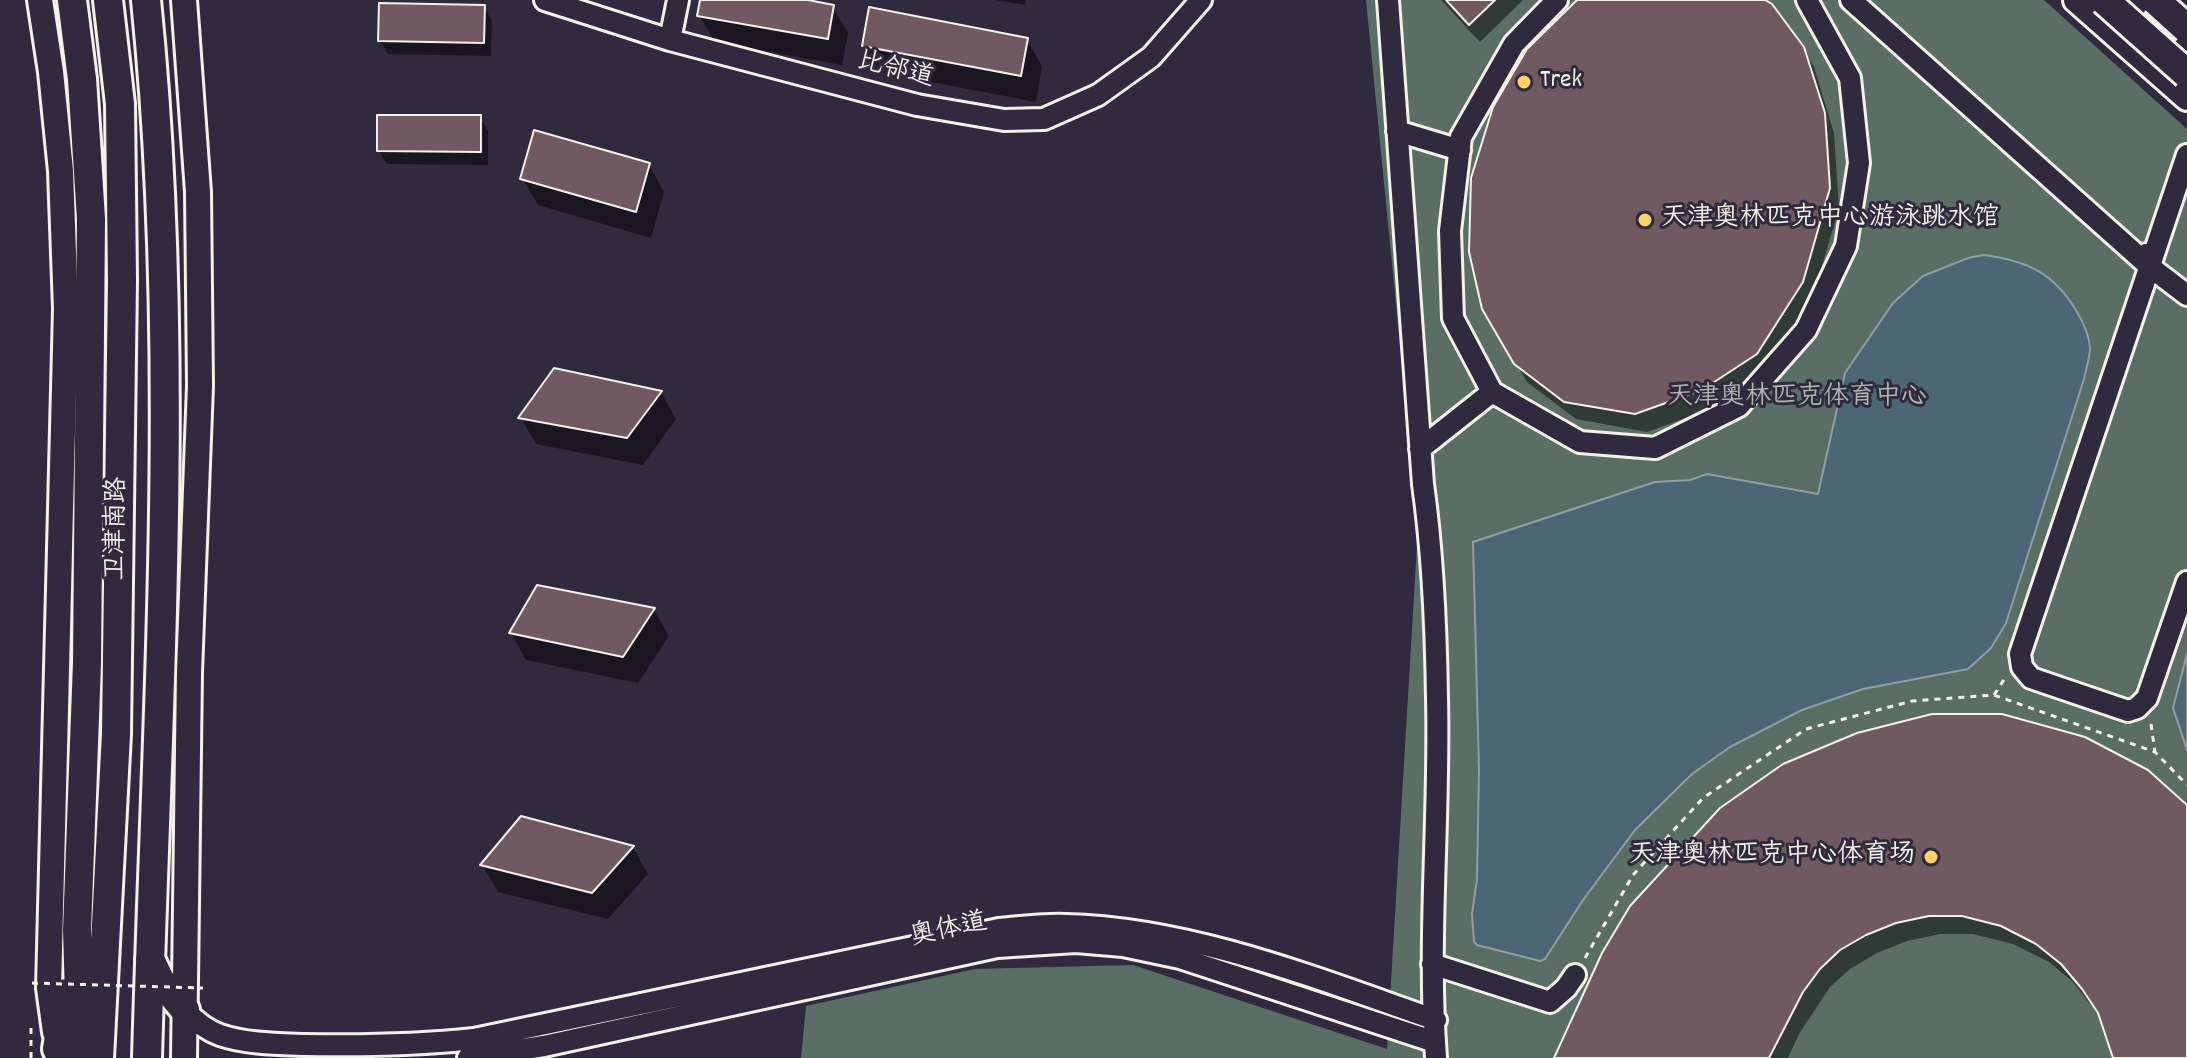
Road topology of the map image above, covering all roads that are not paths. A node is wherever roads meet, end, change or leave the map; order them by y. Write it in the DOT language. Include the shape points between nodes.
graph roads {
  1 [pos="40,0"];
  2 [pos="72,0"];
  3 [pos="108,0"];
  4 [pos="146,0"];
  5 [pos="184,0"];
  6 [pos="545,0"];
  7 [pos="678,0"];
  8 [pos="1201,0"];
  9 [pos="1388,0"];
  10 [pos="1557,0"];
  11 [pos="1807,0"];
  12 [pos="1851,0"];
  13 [pos="2076,0"];
  14 [pos="2104,0"];
  15 [pos="2155,0"];
  16 [pos="2187,18"];
  17 [pos="2187,29"];
  18 [pos="670,40"];
  19 [pos="2147,63"];
  20 [pos="2186,88"];
  21 [pos="1397,131"];
  22 [pos="1460,150"];
  23 [pos="2187,155"];
  24 [pos="2147,256"];
  25 [pos="2187,295"];
  26 [pos="1492,392"];
  27 [pos="1420,449"];
  28 [pos="2187,582"];
  29 [pos="150,959"];
  30 [pos="1432,964"];
  31 [pos="1575,975"];
  32 [pos="185,1010"];
  33 [pos="1436,1020"];
  34 [pos="1436,1050"];
  35 [pos="63,1056"];
  36 [pos="99,1058"];
  37 [pos="147,1058"];
  38 [pos="184,1058"];
  39 [pos="468,1058"];
  1 -- 35 [label="main road" via="61,171 66,309 49,988"];
  2 -- 35 [label="highway" via="91,219 87,663 77,930"];
  3 -- 36 [label="highway, 卫津南路" via="120,104 122,264 116,734"];
  4 -- 29 [label="highway, 卫津南路" via="157,101 165,405"];
  5 -- 32 [label="main road" via="198,192 200,386"];
  6 -- 18 [label="street, 比邻道"];
  7 -- 18 [label="street"];
  8 -- 18 [label="street, 比邻道" via="1151,57 1098,95 1044,119 1004,120 917,105"];
  9 -- 21 [label="street"];
  10 -- 22 [label="street" via="1514,44 1461,137"];
  11 -- 26 [label="street" via="1850,78 1859,163 1846,246 1806,330 1739,406 1655,448 1580,442"];
  12 -- 24 [label="street"];
  13 -- 19 [label="main road"];
  14 -- 20 [label="highway, bridge"];
  15 -- 17 [label="highway, bridge"];
  16 -- 19 [label="street"];
  19 -- 20 [label="main road"];
  21 -- 22 [label="street"];
  21 -- 27 [label="street"];
  22 -- 26 [label="street" via="1450,231 1453,318"];
  23 -- 24 [label="street"];
  24 -- 25 [label="street"];
  24 -- 28 [label="street" via="2020,654 2022,667 2031,678 2128,711 2137,708 2147,698"];
  26 -- 27 [label="street"];
  27 -- 30 [label="street" via="1437,699"];
  29 -- 32 [label="highway"];
  29 -- 37 [label="highway, 卫津南路"];
  30 -- 31 [label="street" via="1550,1002"];
  30 -- 33 [label="street"];
  32 -- 33 [label="street" via="199,1025 245,1040 426,1044 474,1039 999,929 1064,925 1119,929 1259,959"];
  32 -- 38 [label="main road"];
  33 -- 34 [label="street"];
  34 -- 39 [label="street, 奥体道" via="1180,958 1076,942 997,947"];
}
